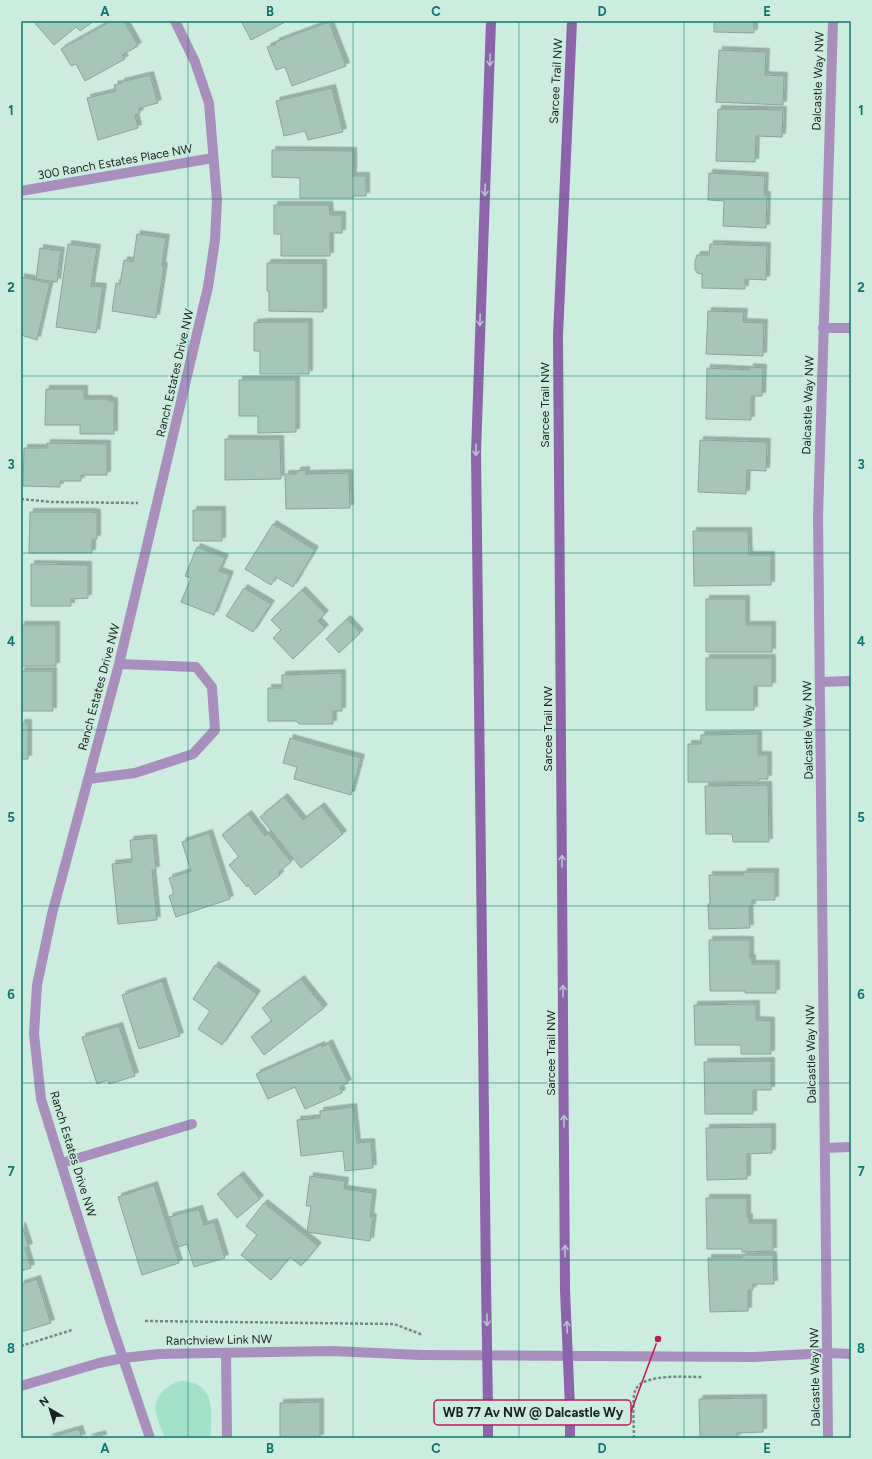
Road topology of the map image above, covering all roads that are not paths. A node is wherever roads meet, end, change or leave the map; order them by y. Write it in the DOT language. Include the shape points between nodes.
graph roads {
  1 [pos="175,21"];
  2 [pos="491,21"];
  3 [pos="572,21"];
  4 [pos="834,21"];
  5 [pos="213,158"];
  6 [pos="21,191"];
  7 [pos="823,328"];
  8 [pos="851,328"];
  9 [pos="119,664"];
  10 [pos="851,681"];
  11 [pos="820,682"];
  12 [pos="88,780"];
  13 [pos="192,1124"];
  14 [pos="851,1147"];
  15 [pos="826,1148"];
  16 [pos="62,1163"];
  17 [pos="226,1353"];
  18 [pos="828,1353"];
  19 [pos="851,1354"];
  20 [pos="123,1358"];
  21 [pos="21,1386"];
  22 [pos="150,1438"];
  23 [pos="227,1438"];
  24 [pos="488,1438"];
  25 [pos="570,1438"];
  26 [pos="828,1438"];
  1 -- 5 [label="street, Ranch Estates Drive NW" via="195,62 209,103"];
  2 -- 24 [label="main road, one-way, bridge" via="476,453"];
  25 -- 3 [label="main road, Sarcee Trail NW, one-way, bridge" via="566,1290 558,336"];
  4 -- 7 [label="street, Dalcastle Way NW"];
  5 -- 6 [label="street, 300 Ranch Estates Place NW"];
  5 -- 9 [label="street, Ranch Estates Drive NW" via="217,200 215,240 209,279"];
  7 -- 8 [label="street"];
  7 -- 11 [label="street, Dalcastle Way NW" via="818,517"];
  9 -- 12 [label="street, Ranch Estates Drive NW"];
  9 -- 12 [label="street" via="196,667 212,687 215,730 193,754 135,774"];
  10 -- 11 [label="street"];
  11 -- 15 [label="street, Dalcastle Way NW"];
  12 -- 16 [label="street, Ranch Estates Drive NW" via="52,914 37,985 34,1034 41,1099"];
  13 -- 16 [label="street"];
  14 -- 15 [label="street"];
  15 -- 18 [label="street, Dalcastle Way NW"];
  16 -- 20 [label="street, Ranch Estates Drive NW"];
  17 -- 18 [label="street, Ranchview Link NW" via="332,1351 421,1355 754,1357"];
  17 -- 20 [label="street, Ranchview Link NW" via="159,1354"];
  17 -- 23 [label="street"];
  18 -- 19 [label="street, Ranchview Link NW"];
  18 -- 26 [label="street, Dalcastle Way NW"];
  20 -- 21 [label="street, Ranchview Link NW"];
  20 -- 22 [label="street, Ranch Estates Drive NW"];
}
